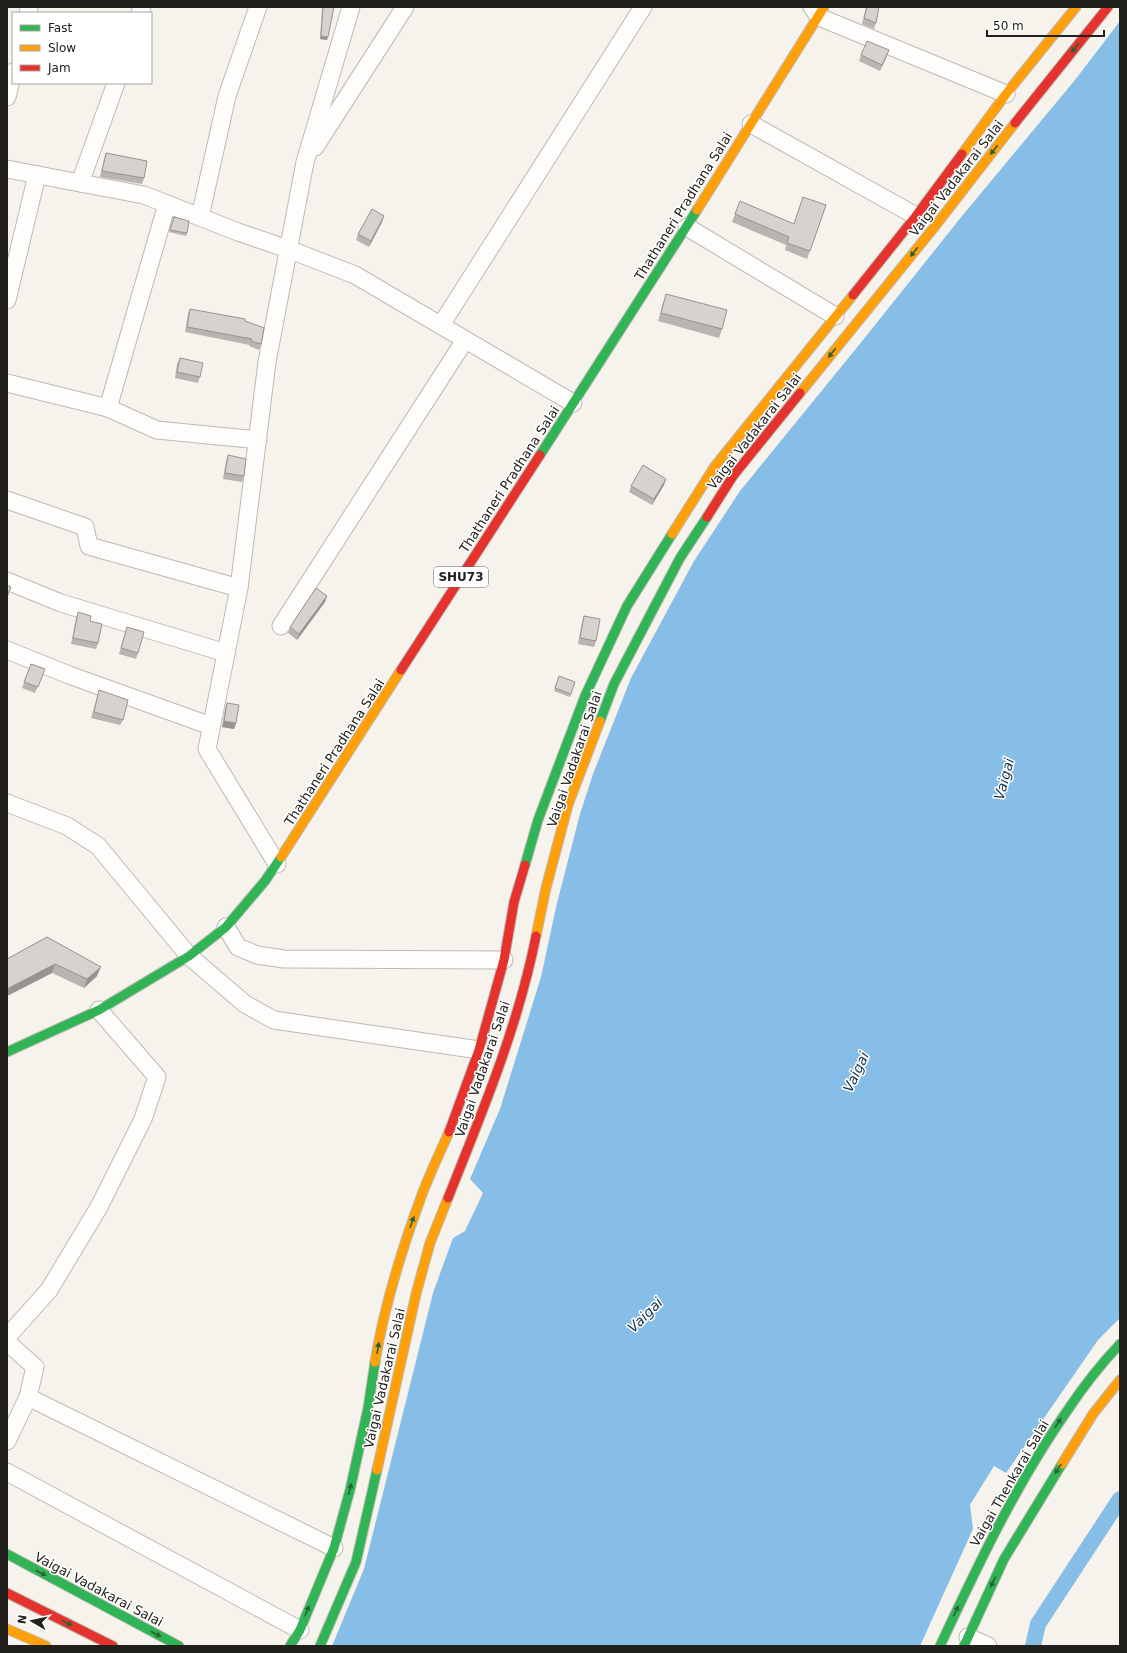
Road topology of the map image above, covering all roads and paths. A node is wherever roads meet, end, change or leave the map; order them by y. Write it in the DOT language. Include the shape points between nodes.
graph roads {
  1 [pos="258,7"];
  2 [pos="351,7"];
  3 [pos="406,7"];
  4 [pos="643,7"];
  5 [pos="1076,7"];
  6 [pos="1108,7"];
  7 [pos="818,10"];
  8 [pos="12,76"];
  9 [pos="116,84"];
  10 [pos="1006,94"];
  11 [pos="7,97"];
  12 [pos="751,124"];
  13 [pos="305,162"];
  14 [pos="7,169"];
  15 [pos="37,175"];
  16 [pos="80,183"];
  17 [pos="167,204"];
  18 [pos="916,216"];
  19 [pos="200,217"];
  20 [pos="687,227"];
  21 [pos="288,249"];
  22 [pos="7,300"];
  23 [pos="835,316"];
  24 [pos="441,326"];
  25 [pos="465,340"];
  26 [pos="7,383"];
  27 [pos="573,403"];
  28 [pos="108,408"];
  29 [pos="258,440"];
  30 [pos="7,500"];
  31 [pos="7,581"];
  32 [pos="239,588"];
  33 [pos="281,626"];
  34 [pos="7,650"];
  35 [pos="226,653"];
  36 [pos="211,726"];
  37 [pos="7,803"];
  38 [pos="277,864"];
  39 [pos="226,927"];
  40 [pos="189,956"];
  41 [pos="504,960"];
  42 [pos="99,1010"];
  43 [pos="479,1050"];
  44 [pos="7,1052"];
  45 [pos="7,1337"];
  46 [pos="7,1342"];
  47 [pos="1120,1344"];
  48 [pos="1120,1380"];
  49 [pos="28,1398"];
  50 [pos="7,1441"];
  51 [pos="7,1472"];
  52 [pos="334,1548"];
  53 [pos="7,1554"];
  54 [pos="7,1593"];
  55 [pos="7,1629"];
  56 [pos="300,1630"];
  57 [pos="966,1642"];
  58 [pos="46,1646"];
  59 [pos="113,1646"];
  60 [pos="179,1646"];
  61 [pos="290,1646"];
  62 [pos="320,1646"];
  63 [pos="940,1646"];
  64 [pos="988,1646"];
  1 -- 19 [label="street" via="227,96"];
  2 -- 13 [label="street"];
  3 -- 13 [label="street"];
  4 -- 24 [label="street"];
  5 -- 10 [label="main road, Vaigai Vadakarai Salai"];
  6 -- 62 [label="main road, Vaigai Vadakarai Salai, one-way" via="733,476 680,558 614,684 568,805 546,888 529,971 492,1089 430,1243 416,1294 356,1562"];
  7 -- 10 [label="street"];
  7 -- 12 [label="main road, Thathaneri Pradhana Salai / SHU73"];
  8 -- 11 [label="street"];
  9 -- 16 [label="street"];
  10 -- 18 [label="main road, Vaigai Vadakarai Salai"];
  12 -- 18 [label="street"];
  12 -- 20 [label="main road, Thathaneri Pradhana Salai / SHU73"];
  13 -- 21 [label="street"];
  14 -- 15 [label="street"];
  15 -- 16 [label="street"];
  15 -- 22 [label="street"];
  16 -- 17 [label="street" via="144,195"];
  17 -- 19 [label="street"];
  17 -- 28 [label="street"];
  18 -- 23 [label="main road, Vaigai Vadakarai Salai"];
  19 -- 21 [label="street"];
  20 -- 23 [label="street"];
  20 -- 27 [label="main road, Thathaneri Pradhana Salai / SHU73"];
  21 -- 24 [label="street" via="355,275"];
  21 -- 29 [label="street" via="267,362"];
  23 -- 41 [label="main road, Vaigai Vadakarai Salai" via="715,466 627,606 585,696 538,820 514,902"];
  24 -- 25 [label="street"];
  25 -- 27 [label="street"];
  25 -- 33 [label="street"];
  26 -- 28 [label="street"];
  27 -- 38 [label="main road, Thathaneri Pradhana Salai / SHU73"];
  28 -- 29 [label="street" via="156,430"];
  29 -- 32 [label="street"];
  30 -- 32 [label="street" via="85,527 89,546"];
  31 -- 35 [label="street" via="61,603"];
  32 -- 35 [label="street"];
  34 -- 36 [label="street"];
  35 -- 36 [label="street"];
  36 -- 38 [label="street" via="207,749"];
  37 -- 40 [label="street" via="67,826 98,846"];
  38 -- 39 [label="main road, Thathaneri Pradhana Salai / SHU73"];
  39 -- 40 [label="main road, Thathaneri Pradhana Salai / SHU73"];
  39 -- 41 [label="street" via="238,947 257,955 277,958"];
  40 -- 42 [label="main road, Thathaneri Pradhana Salai / SHU73"];
  40 -- 43 [label="street" via="246,1004 274,1020"];
  41 -- 43 [label="main road, Vaigai Vadakarai Salai"];
  42 -- 44 [label="main road, Thathaneri Pradhana Salai / SHU73"];
  42 -- 45 [label="street" via="157,1076 143,1119 99,1206 49,1290"];
  52 -- 43 [label="main road, Vaigai Vadakarai Salai, one-way" via="350,1490 380,1338 396,1272 420,1199 449,1132"];
  46 -- 49 [label="street" via="35,1367"];
  63 -- 47 [label="main road, Vaigai Thenkarai Salai, one-way" via="996,1527 1019,1486 1057,1424 1103,1361"];
  48 -- 57 [label="main road, one-way" via="1093,1414 1008,1552"];
  49 -- 50 [label="street"];
  49 -- 52 [label="street"];
  51 -- 56 [label="street"];
  56 -- 52 [label="main road, Vaigai Vadakarai Salai, one-way"];
  53 -- 60 [label="main road, Vaigai Vadakarai Salai, one-way"];
  54 -- 59 [label="main road, one-way"];
  55 -- 58 [label="main road"];
  56 -- 61 [label="main road, Vaigai Vadakarai Salai"];
  57 -- 64 [label="street"];
}
